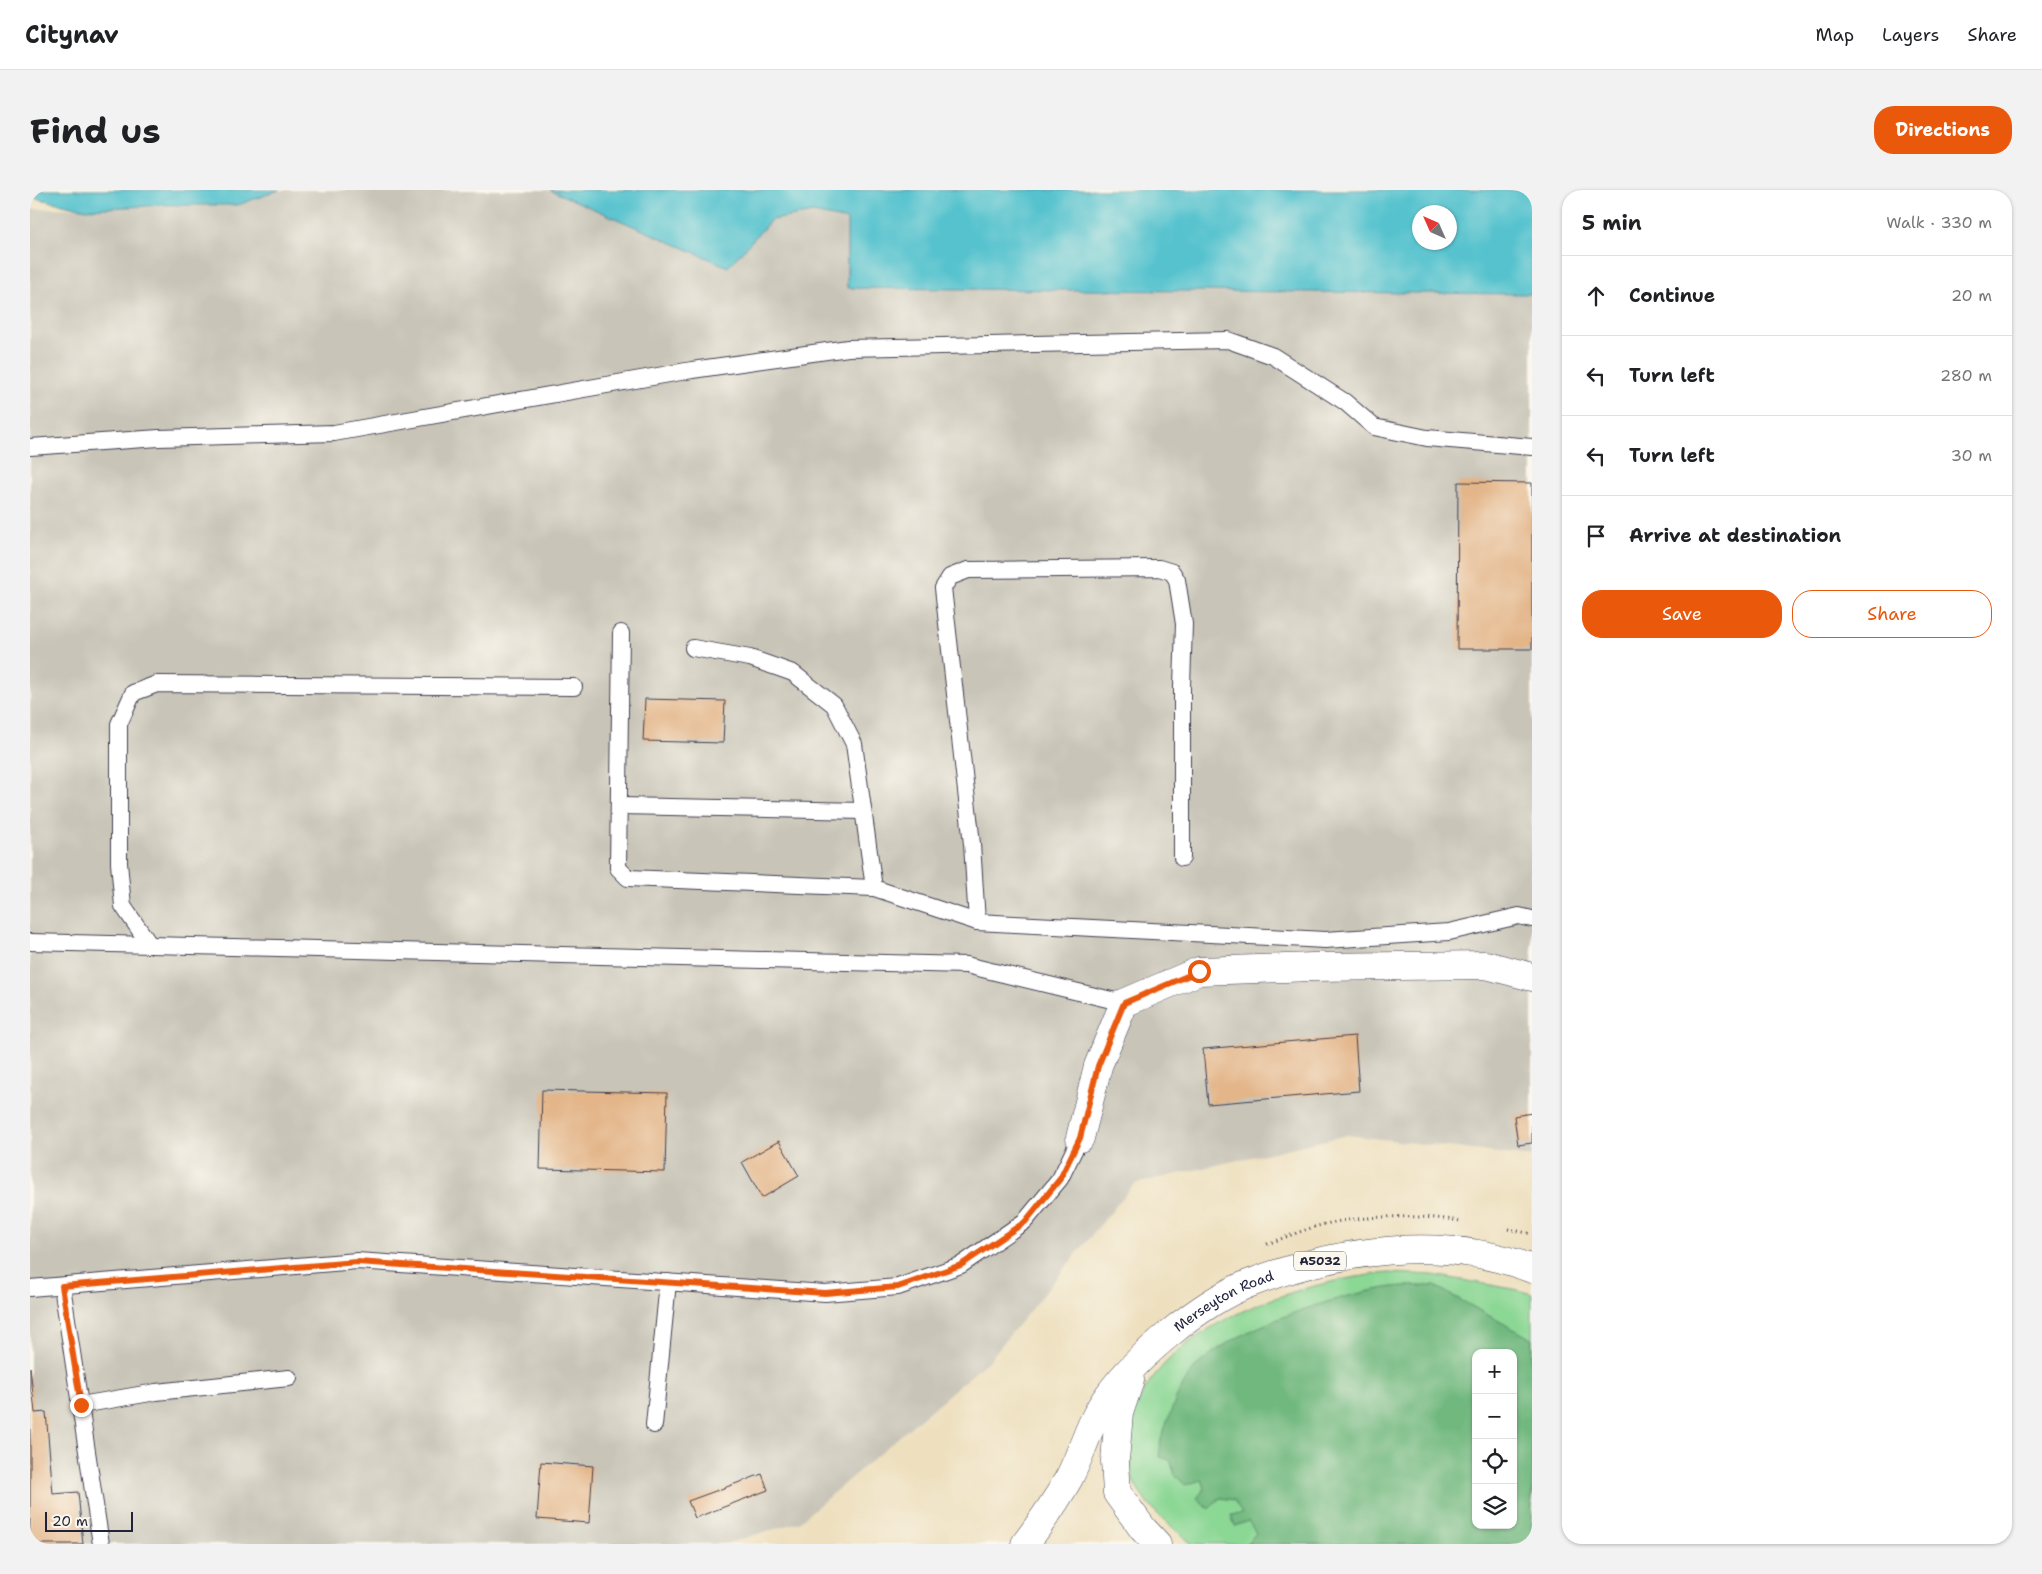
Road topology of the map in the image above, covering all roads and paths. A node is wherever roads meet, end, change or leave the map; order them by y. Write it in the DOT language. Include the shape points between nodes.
graph roads {
  1 [pos="30,447"];
  2 [pos="1532,447"];
  3 [pos="621,633"];
  4 [pos="693,648"];
  5 [pos="574,687"];
  6 [pos="620,806"];
  7 [pos="864,811"];
  8 [pos="1182,858"];
  9 [pos="874,888"];
  10 [pos="1532,919"];
  11 [pos="977,922"];
  12 [pos="30,942"];
  13 [pos="150,944"];
  14 [pos="1532,977"];
  15 [pos="1124,1003"];
  16 [pos="1080,1138"];
  17 [pos="1532,1269"];
  18 [pos="668,1282"];
  19 [pos="62,1286"];
  20 [pos="30,1288"];
  21 [pos="1135,1364"];
  22 [pos="289,1378"];
  23 [pos="81,1405"];
  24 [pos="654,1425"];
  25 [pos="101,1544"];
  26 [pos="1025,1544"];
  27 [pos="1157,1544"];
  1 -- 2 [label="lane" via="159,438 334,433 692,370 848,348 1228,340 1273,356 1346,402 1374,427 1427,438"];
  3 -- 6 [label="lane"];
  4 -- 7 [label="lane" via="750,658 793,673 834,705 854,744"];
  5 -- 13 [label="lane" via="158,684 133,693 119,724 119,863 123,906"];
  6 -- 7 [label="lane"];
  6 -- 9 [label="lane" via="618,868 628,878"];
  7 -- 9 [label="lane"];
  8 -- 11 [label="lane" via="1184,624 1179,589 1172,572 1159,568 968,570 950,577 943,588 973,854"];
  9 -- 11 [label="lane"];
  10 -- 11 [label="lane" via="1519,916 1449,932 1324,940"];
  12 -- 13 [label="lane"];
  13 -- 15 [label="lane" via="966,965"];
  14 -- 15 [label="main road" via="1486,965 1199,971"];
  15 -- 16 [label="main road" via="1098,1066"];
  16 -- 18 [label="lane" via="1060,1179 1025,1222 961,1265 925,1278 898,1287 825,1293"];
  17 -- 21 [label="main road, Merseyton Road / A5032" via="1515,1262 1452,1250 1366,1251 1315,1262 1247,1284 1188,1318"];
  18 -- 19 [label="lane" via="357,1262"];
  18 -- 24 [label="lane"];
  19 -- 20 [label="lane"];
  19 -- 23 [label="lane"];
  21 -- 26 [label="main road, Merseyton Road / A5032" via="1107,1397 1069,1478"];
  21 -- 27 [label="main road" via="1119,1413 1115,1461 1117,1493 1142,1529"];
  22 -- 23 [label="lane" via="156,1392"];
  23 -- 25 [label="lane"];
}
